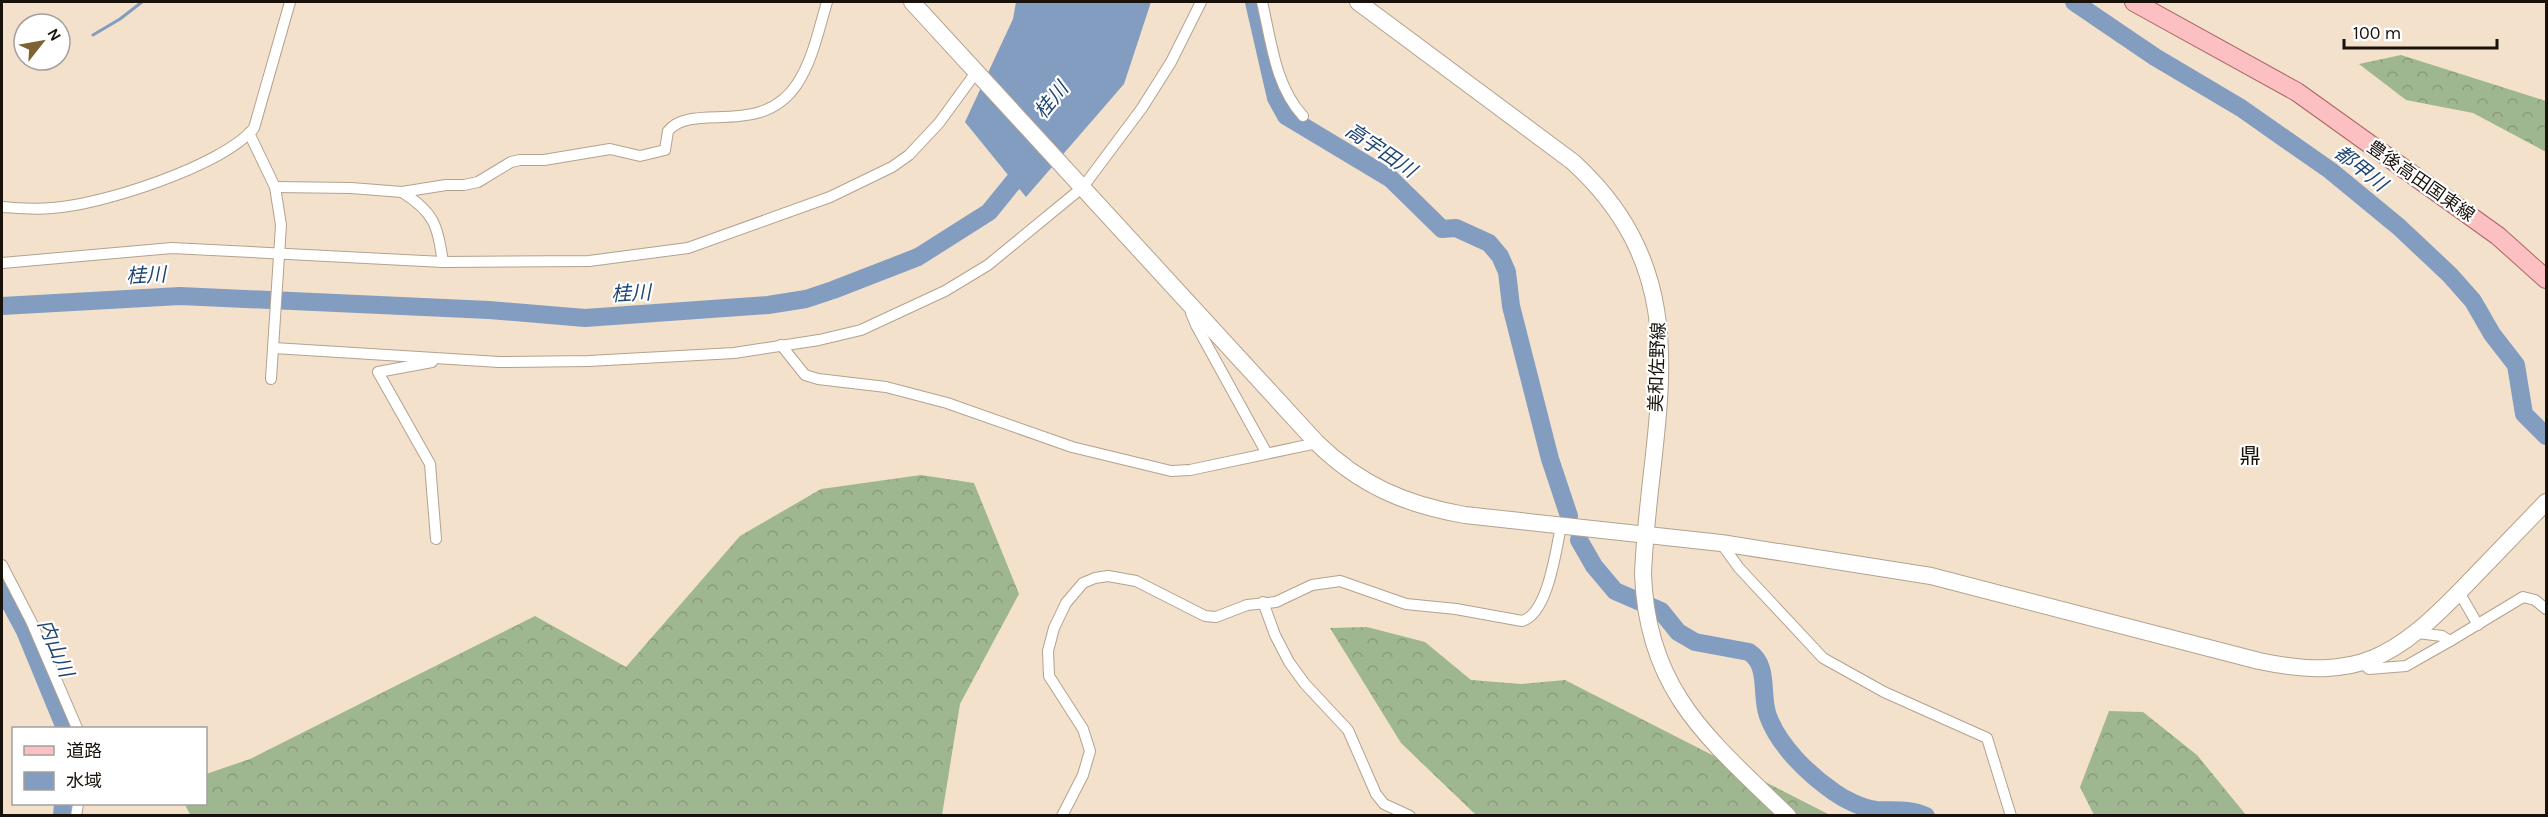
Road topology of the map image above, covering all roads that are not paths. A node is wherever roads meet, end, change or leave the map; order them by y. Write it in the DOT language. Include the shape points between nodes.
graph roads {
  1 [pos="290,2"];
  2 [pos="827,2"];
  3 [pos="912,2"];
  4 [pos="1201,2"];
  5 [pos="1262,2"];
  6 [pos="1358,2"];
  7 [pos="2134,2"];
  8 [pos="978,72"];
  9 [pos="1304,116"];
  10 [pos="249,133"];
  11 [pos="1081,184"];
  12 [pos="274,187"];
  13 [pos="402,192"];
  14 [pos="2,207"];
  15 [pos="279,255"];
  16 [pos="443,262"];
  17 [pos="2,263"];
  18 [pos="2547,279"];
  19 [pos="1192,307"];
  20 [pos="274,345"];
  21 [pos="780,345"];
  22 [pos="450,359"];
  23 [pos="271,379"];
  24 [pos="1317,443"];
  25 [pos="1266,452"];
  26 [pos="2547,502"];
  27 [pos="1561,526"];
  28 [pos="1644,536"];
  29 [pos="436,539"];
  30 [pos="1721,543"];
  31 [pos="2,565"];
  32 [pos="2459,592"];
  33 [pos="1263,602"];
  34 [pos="2547,609"];
  35 [pos="2478,625"];
  36 [pos="2418,633"];
  37 [pos="2450,641"];
  38 [pos="2362,663"];
  39 [pos="75,727"];
  40 [pos="1062,816"];
  41 [pos="1410,816"];
  42 [pos="1788,816"];
  43 [pos="2011,816"];
  1 -- 10 [label="street" via="256,121"];
  2 -- 13 [label="street" via="802,77 788,95 761,113 676,124 668,131 667,149 640,156 610,149 520,160 471,184"];
  3 -- 8 [label="street"];
  4 -- 11 [label="street" via="1142,108"];
  5 -- 9 [label="street" via="1280,76 1293,105"];
  6 -- 28 [label="street, 美和佐野線" via="1573,162 1603,192 1629,230 1653,292 1661,341"];
  7 -- 18 [label="main road, 豊後高田国東線" via="2297,92 2498,236"];
  8 -- 11 [label="street"];
  8 -- 16 [label="street" via="939,123 892,167 830,197 726,235 688,248 590,261"];
  10 -- 12 [label="street"];
  10 -- 14 [label="street" via="191,168 129,190 53,208"];
  11 -- 19 [label="street"];
  11 -- 21 [label="street" via="1004,253 945,291 861,330"];
  12 -- 13 [label="street"];
  12 -- 15 [label="street" via="281,225"];
  13 -- 16 [label="street" via="434,219"];
  15 -- 16 [label="street"];
  15 -- 17 [label="street" via="172,248"];
  15 -- 20 [label="street"];
  19 -- 24 [label="street"];
  19 -- 25 [label="street" via="1196,325"];
  20 -- 22 [label="street"];
  20 -- 23 [label="street"];
  21 -- 22 [label="street" via="734,353 589,361"];
  21 -- 25 [label="street" via="805,375 818,380 896,389 1072,447 1149,466 1181,471"];
  22 -- 29 [label="street" via="378,372 430,464"];
  24 -- 25 [label="street"];
  24 -- 27 [label="street" via="1360,479 1411,503 1465,515"];
  26 -- 32 [label="street"];
  27 -- 28 [label="street"];
  27 -- 33 [label="street" via="1543,599 1525,621 1406,604 1340,581 1326,581 1276,602"];
  28 -- 30 [label="street"];
  28 -- 42 [label="street, 美和佐野線" via="1643,595 1659,658 1693,721"];
  30 -- 38 [label="street" via="1963,583 2282,666 2326,669"];
  30 -- 43 [label="street" via="1739,568 1823,658 1884,692 1987,738"];
  31 -- 39 [label="street" via="40,641"];
  32 -- 35 [label="street"];
  32 -- 36 [label="street"];
  33 -- 40 [label="street" via="1216,617 1205,616 1152,588 1122,578 1095,578 1074,591 1054,628 1047,664 1054,687 1083,729 1090,751 1083,776"];
  33 -- 41 [label="street" via="1289,662 1348,730 1376,794 1384,804"];
  34 -- 35 [label="street" via="2523,597"];
  35 -- 37 [label="street"];
  36 -- 37 [label="street"];
  36 -- 38 [label="street"];
  37 -- 38 [label="street" via="2406,666 2369,669"];
}
